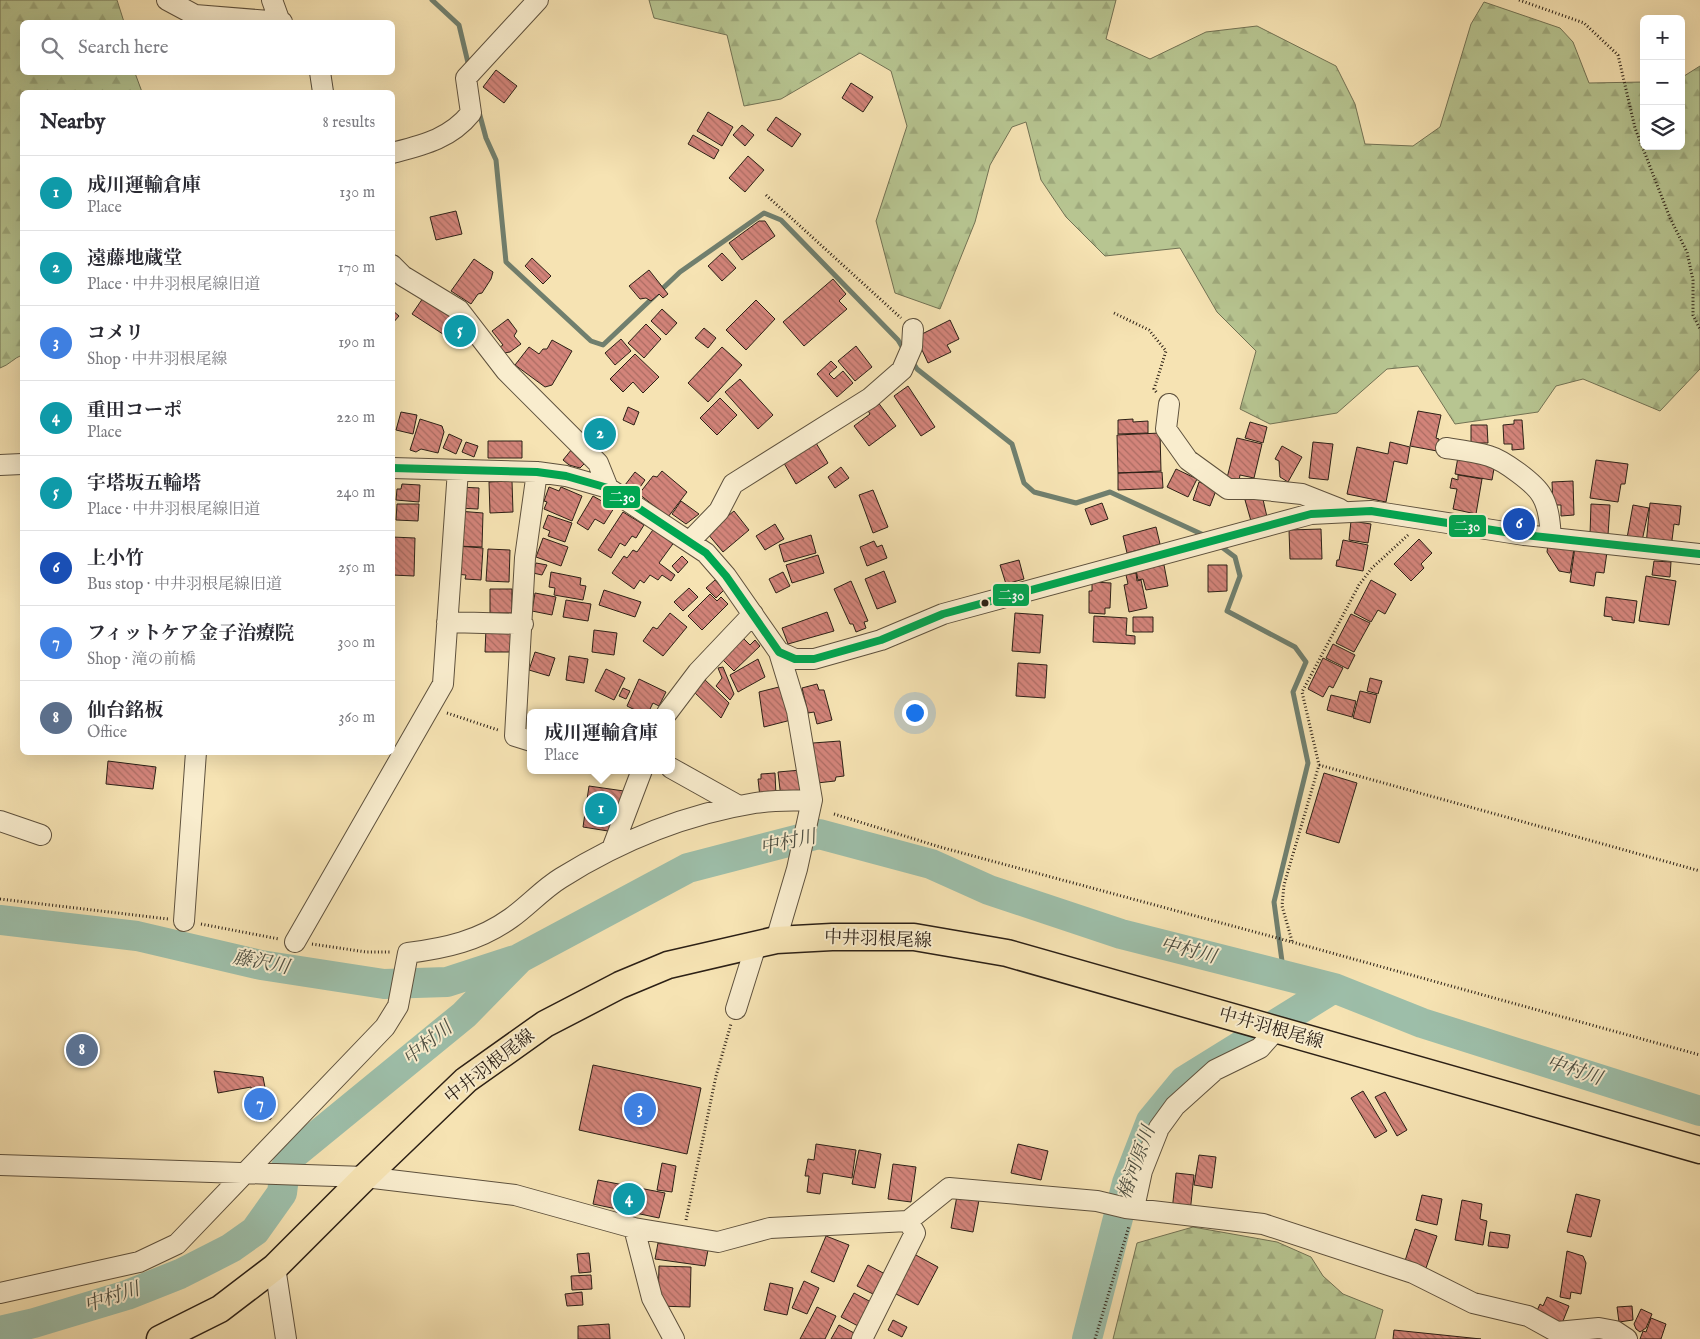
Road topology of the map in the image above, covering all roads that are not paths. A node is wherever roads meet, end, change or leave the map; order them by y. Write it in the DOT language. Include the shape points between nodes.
graph roads {
  1 [pos="167,0"];
  2 [pos="272,0"];
  3 [pos="532,2"];
  4 [pos="256,20"];
  5 [pos="280,20"];
  6 [pos="320,75"];
  7 [pos="323,90"];
  8 [pos="395,152"];
  9 [pos="395,268"];
  10 [pos="913,329"];
  11 [pos="1169,404"];
  12 [pos="1446,448"];
  13 [pos="20,464"];
  14 [pos="0,465"];
  15 [pos="395,468"];
  16 [pos="458,470"];
  17 [pos="537,472"];
  18 [pos="608,488"];
  19 [pos="1344,511"];
  20 [pos="1551,538"];
  21 [pos="690,541"];
  22 [pos="1700,554"];
  23 [pos="753,614"];
  24 [pos="447,622"];
  25 [pos="522,624"];
  26 [pos="779,652"];
  27 [pos="670,709"];
  28 [pos="523,738"];
  29 [pos="196,755"];
  30 [pos="675,770"];
  31 [pos="638,774"];
  32 [pos="812,805"];
  33 [pos="738,806"];
  34 [pos="0,821"];
  35 [pos="41,835"];
  36 [pos="612,849"];
  37 [pos="184,921"];
  38 [pos="295,942"];
  39 [pos="766,943"];
  40 [pos="736,1009"];
  41 [pos="1276,1030"];
  42 [pos="1700,1150"];
  43 [pos="0,1165"];
  44 [pos="249,1173"];
  45 [pos="365,1177"];
  46 [pos="1130,1208"];
  47 [pos="908,1221"];
  48 [pos="634,1228"];
  49 [pos="275,1267"];
  50 [pos="0,1293"];
  51 [pos="1541,1333"];
  52 [pos="160,1339"];
  53 [pos="286,1339"];
  54 [pos="674,1339"];
  55 [pos="862,1339"];
  56 [pos="1628,1339"];
  1 -- 4 [label="street" via="195,15"];
  2 -- 5 [label="street"];
  3 -- 8 [label="street" via="470,73 470,113 460,127 432,143"];
  6 -- 7 [label="street"];
  9 -- 18 [label="street" via="402,276 459,310 506,371 598,463"];
  10 -- 21 [label="street" via="912,346 902,370 870,398 733,484 720,511"];
  11 -- 19 [label="street" via="1166,429 1188,460 1228,489 1302,494"];
  12 -- 20 [label="street" via="1490,456 1531,484 1542,495"];
  13 -- 14 [label="street"];
  15 -- 16 [label="street"];
  16 -- 17 [label="street"];
  16 -- 24 [label="street"];
  17 -- 18 [label="street"];
  17 -- 25 [label="street" via="525,558"];
  18 -- 21 [label="street"];
  19 -- 20 [label="street" via="1372,511"];
  19 -- 26 [label="street" via="1311,514 952,611 882,640 814,659 795,659"];
  20 -- 22 [label="street"];
  21 -- 23 [label="street" via="706,552"];
  23 -- 26 [label="street"];
  23 -- 27 [label="street" via="698,672"];
  24 -- 25 [label="street"];
  24 -- 38 [label="street" via="443,684"];
  25 -- 28 [label="street"];
  26 -- 32 [label="street" via="797,711"];
  29 -- 37 [label="street"];
  30 -- 33 [label="street"];
  31 -- 36 [label="street"];
  32 -- 33 [label="street" via="757,802"];
  32 -- 39 [label="street" via="797,869"];
  33 -- 36 [label="street" via="648,833"];
  34 -- 35 [label="street"];
  36 -- 44 [label="street" via="560,878 486,935 461,944 408,953 398,1006 385,1027"];
  39 -- 40 [label="street"];
  39 -- 41 [label="main road, 中井羽根尾線" via="832,937 914,937 1007,953"];
  39 -- 45 [label="main road, 中井羽根尾線" via="668,965 620,985 546,1024 466,1080"];
  41 -- 42 [label="main road, 中井羽根尾線"];
  41 -- 46 [label="street" via="1260,1048 1215,1070 1175,1106 1159,1128"];
  43 -- 44 [label="street"];
  44 -- 45 [label="street"];
  44 -- 50 [label="street" via="177,1244 139,1262"];
  45 -- 48 [label="street" via="514,1196"];
  45 -- 49 [label="main road, 中井羽根尾線"];
  46 -- 47 [label="street" via="949,1188"];
  46 -- 51 [label="street" via="1263,1224 1413,1273 1473,1303 1528,1316"];
  47 -- 48 [label="street" via="770,1228 718,1242"];
  47 -- 55 [label="street" via="915,1233"];
  48 -- 54 [label="street" via="652,1298"];
  49 -- 52 [label="main road, 中井羽根尾線" via="220,1309"];
  49 -- 53 [label="street"];
  51 -- 56 [label="street" via="1599,1328 1615,1331"];
}
